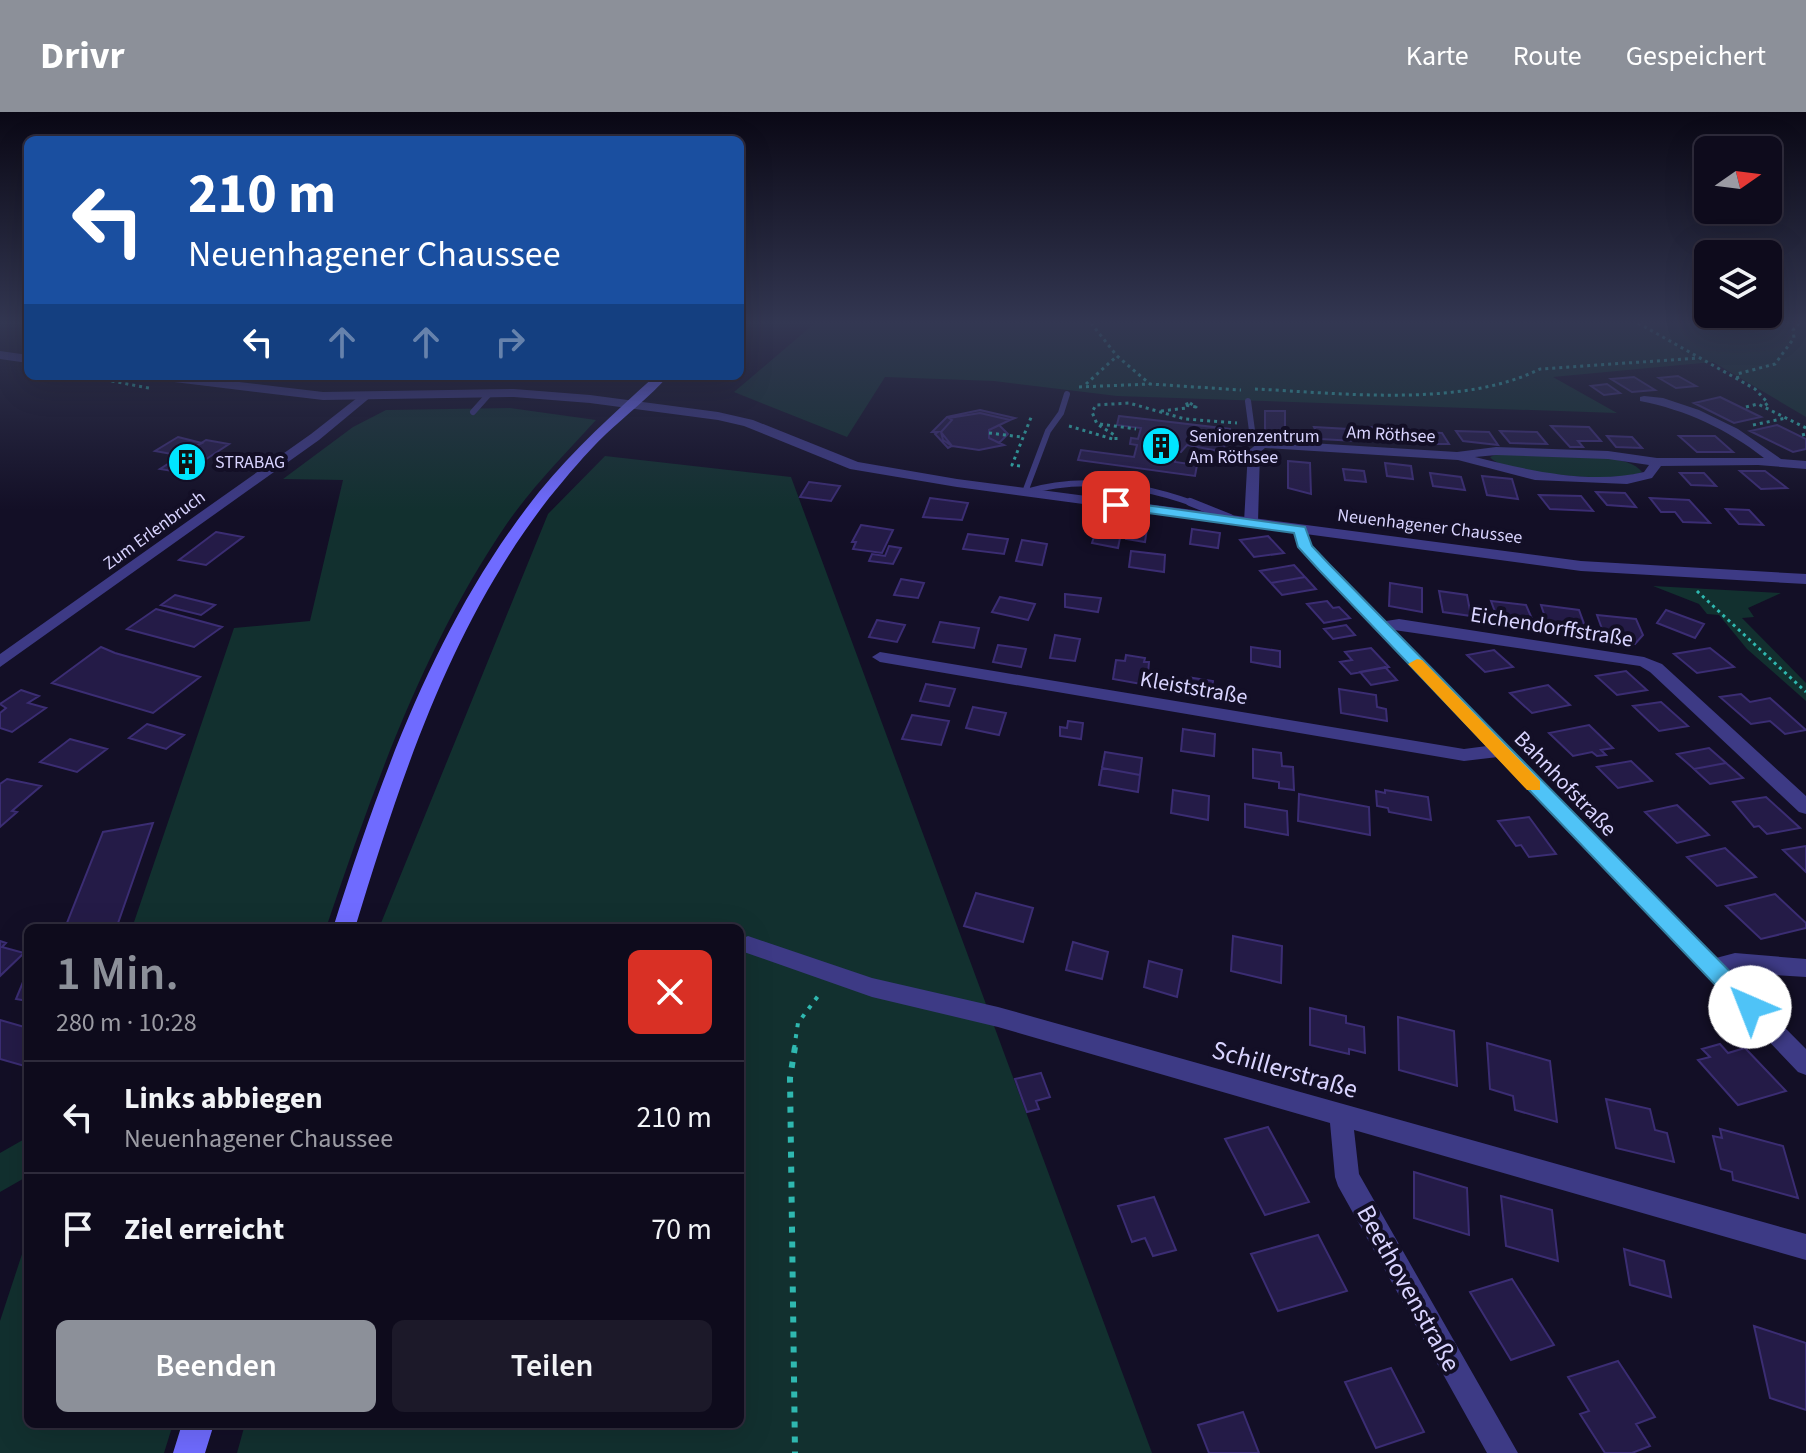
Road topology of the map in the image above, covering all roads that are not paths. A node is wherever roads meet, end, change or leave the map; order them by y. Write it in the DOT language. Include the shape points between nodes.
graph roads {
  1 [pos="233,386"];
  2 [pos="651,386"];
  3 [pos="490,393"];
  4 [pos="1067,394"];
  5 [pos="366,396"];
  6 [pos="1644,399"];
  7 [pos="1248,401"];
  8 [pos="630,404"];
  9 [pos="473,412"];
  10 [pos="1262,444"];
  11 [pos="1457,456"];
  12 [pos="1657,462"];
  13 [pos="1778,463"];
  14 [pos="1806,465"];
  15 [pos="1025,492"];
  16 [pos="1251,522"];
  17 [pos="1300,530"];
  18 [pos="1806,579"];
  19 [pos="1381,627"];
  20 [pos="880,657"];
  21 [pos="0,662"];
  22 [pos="1501,751"];
  23 [pos="1806,807"];
  24 [pos="345,924"];
  25 [pos="748,945"];
  26 [pos="1713,968"];
  27 [pos="1806,968"];
  28 [pos="1806,1065"];
  29 [pos="1341,1114"];
  30 [pos="1806,1247"];
  31 [pos="197,1428"];
  32 [pos="189,1453"];
  33 [pos="1503,1453"];
  1 -- 5 [label="street, Neuenhagener Chaussee"];
  2 -- 8 [label="main road"];
  3 -- 5 [label="street, Neuenhagener Chaussee"];
  3 -- 8 [label="street, Neuenhagener Chaussee"];
  3 -- 9 [label="lane"];
  4 -- 15 [label="lane"];
  5 -- 21 [label="street, Zum Erlenbruch"];
  6 -- 13 [label="street" via="1670,401 1759,447"];
  7 -- 10 [label="lane" via="1253,438"];
  8 -- 15 [label="street, Neuenhagener Chaussee" via="748,423 865,468"];
  8 -- 24 [label="main road" via="547,491 488,573 418,709 383,798"];
  10 -- 11 [label="street, Am Röthsee"];
  10 -- 16 [label="street" via="1254,451"];
  11 -- 12 [label="street, Am Röthsee" via="1496,451"];
  11 -- 12 [label="street, Am Röthsee" via="1535,476 1627,480 1648,475"];
  12 -- 13 [label="street, Am Röthsee"];
  13 -- 14 [label="street, Am Röthsee"];
  15 -- 16 [label="street, Neuenhagener Chaussee"];
  16 -- 17 [label="street, Neuenhagener Chaussee"];
  17 -- 18 [label="street, Neuenhagener Chaussee" via="1581,566"];
  17 -- 19 [label="street, Bahnhofstraße" via="1305,547"];
  19 -- 22 [label="street, Bahnhofstraße"];
  19 -- 23 [label="street, Eichendorffstraße" via="1399,624 1644,662"];
  20 -- 22 [label="street, Kleiststraße" via="1464,755"];
  22 -- 26 [label="street, Bahnhofstraße"];
  25 -- 29 [label="street, Schillerstraße" via="834,975"];
  26 -- 27 [label="street" via="1735,962"];
  26 -- 28 [label="street, Bahnhofstraße"];
  29 -- 30 [label="street, Schillerstraße"];
  29 -- 33 [label="street, Beethovenstraße" via="1347,1177"];
  31 -- 32 [label="main road"];
}
